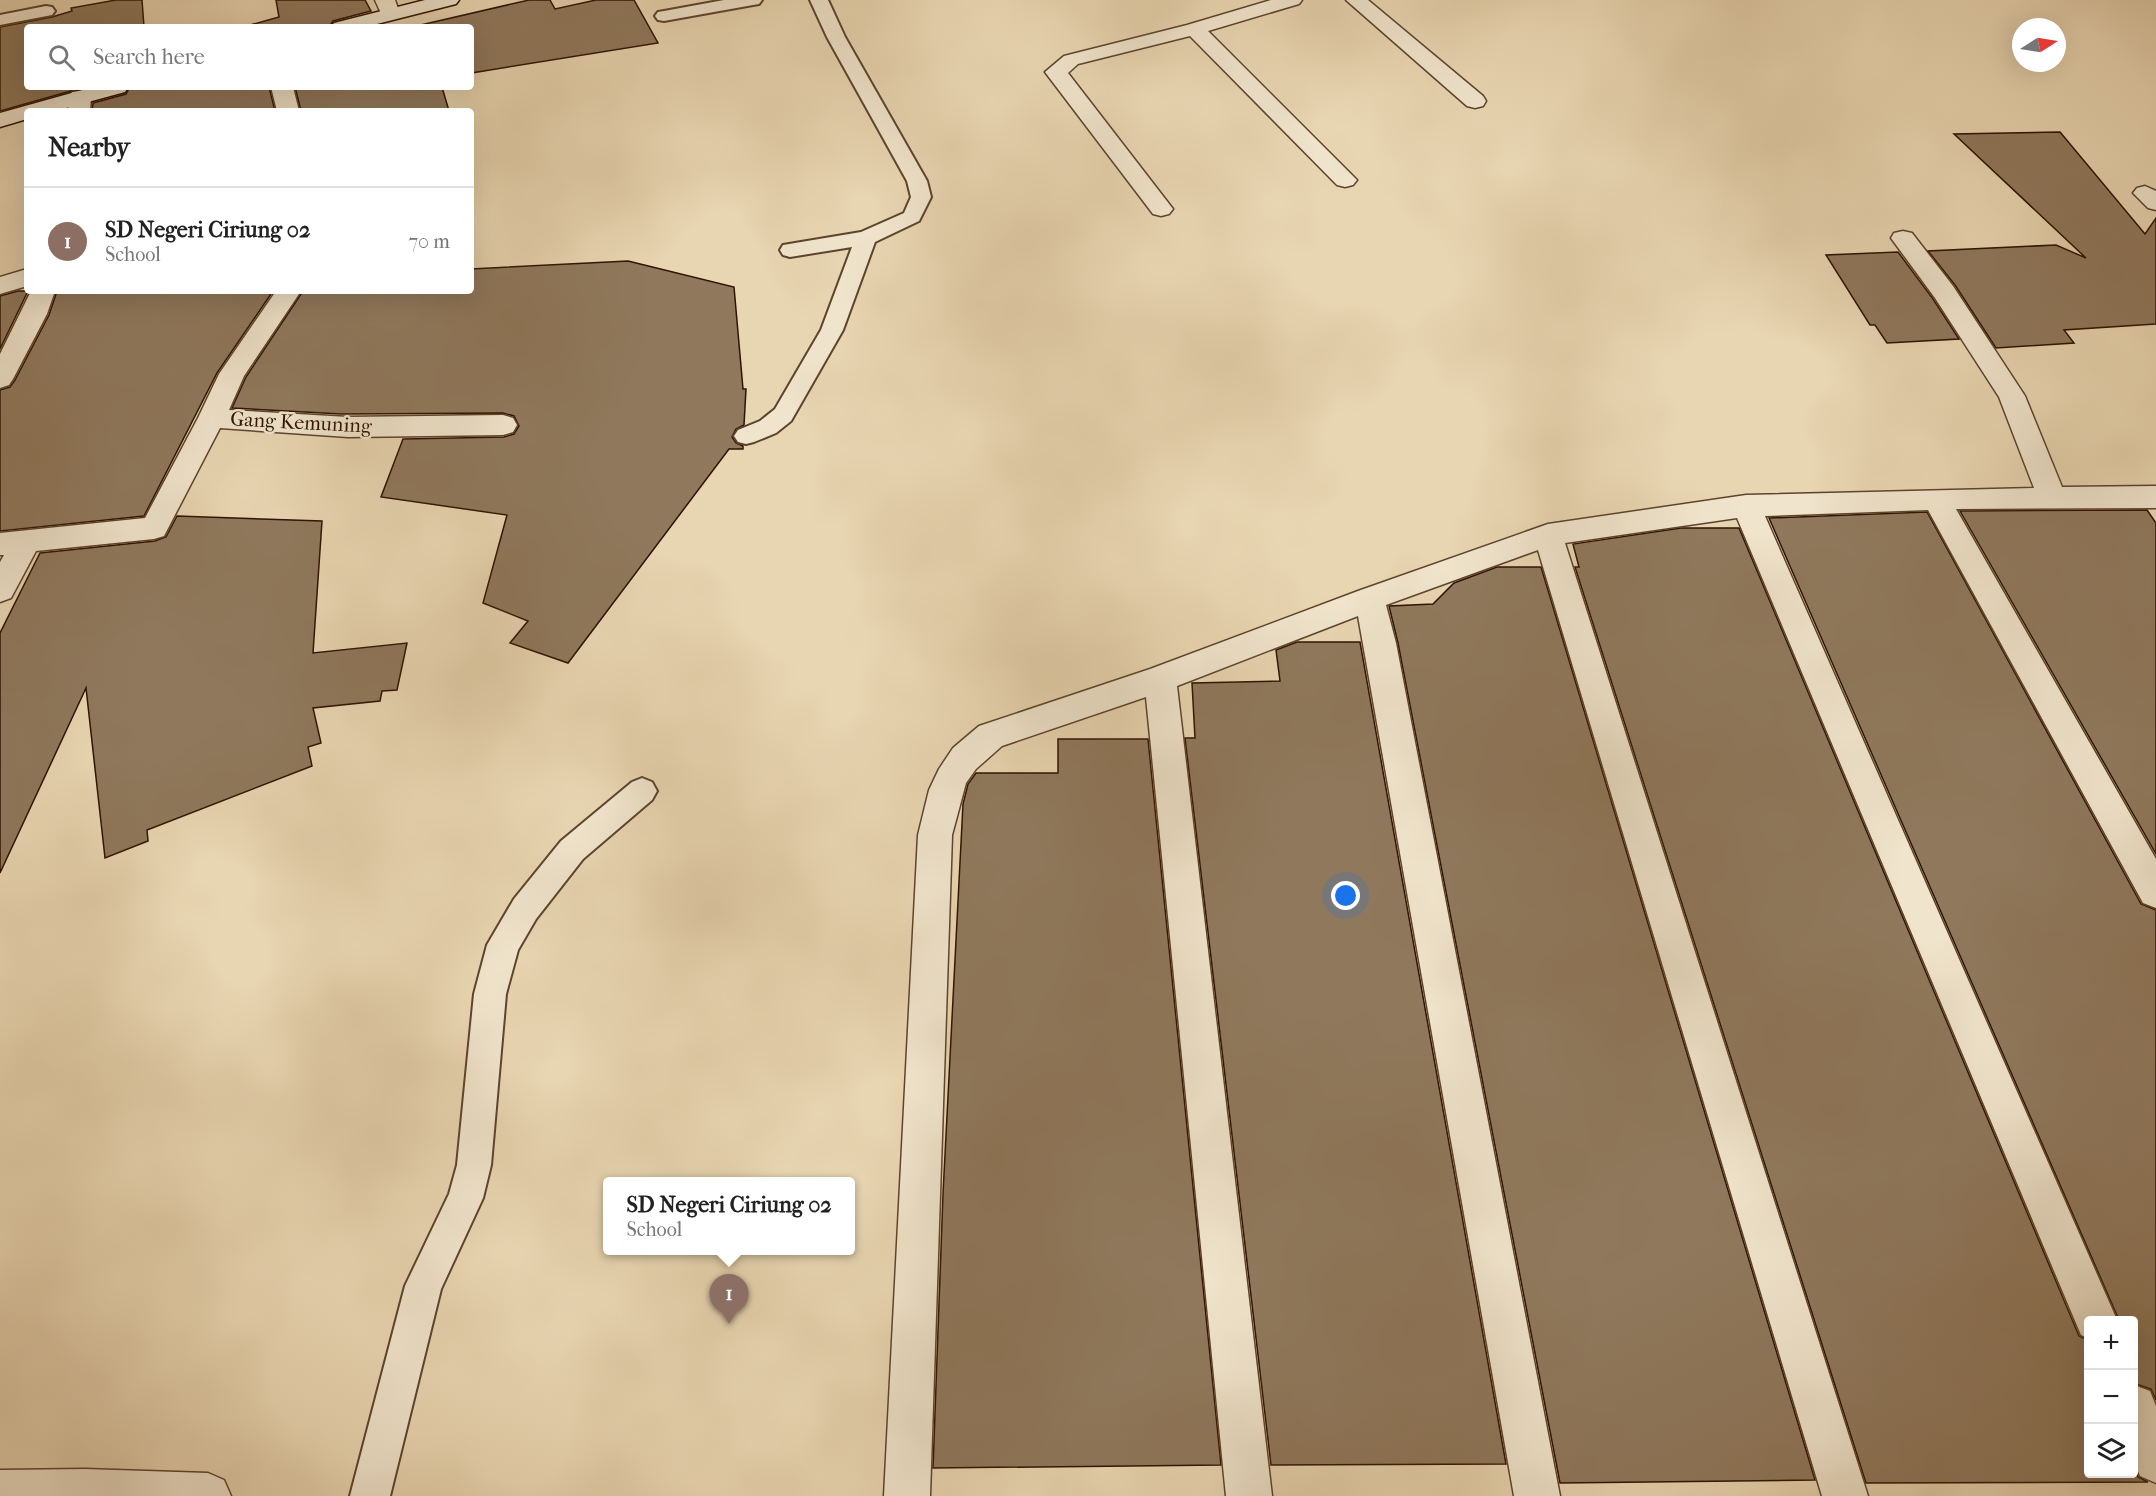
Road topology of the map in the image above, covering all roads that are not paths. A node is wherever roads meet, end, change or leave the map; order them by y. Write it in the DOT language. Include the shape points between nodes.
graph roads {
  1 [pos="449,0"];
  2 [pos="753,0"];
  3 [pos="819,0"];
  4 [pos="1292,0"];
  5 [pos="1356,0"];
  6 [pos="388,7"];
  7 [pos="46,11"];
  8 [pos="664,16"];
  9 [pos="0,20"];
  10 [pos="347,24"];
  11 [pos="1194,29"];
  12 [pos="110,90"];
  13 [pos="283,90"];
  14 [pos="1475,101"];
  15 [pos="80,104"];
  16 [pos="54,108"];
  17 [pos="287,108"];
  18 [pos="24,113"];
  19 [pos="0,120"];
  20 [pos="1345,180"];
  21 [pos="1161,209"];
  22 [pos="866,238"];
  23 [pos="1903,238"];
  24 [pos="790,250"];
  25 [pos="24,278"];
  26 [pos="0,286"];
  27 [pos="42,294"];
  28 [pos="287,294"];
  29 [pos="0,379"];
  30 [pos="212,418"];
  31 [pos="503,425"];
  32 [pos="746,436"];
  33 [pos="2052,498"];
  34 [pos="1936,499"];
  35 [pos="2152,504"];
  36 [pos="1746,506"];
  37 [pos="1548,535"];
  38 [pos="13,543"];
  39 [pos="0,590"];
  40 [pos="1369,599"];
  41 [pos="1160,679"];
  42 [pos="642,791"];
  43 [pos="2156,892"];
  44 [pos="2094,1316"];
  45 [pos="2138,1419"];
  46 [pos="2156,1460"];
  47 [pos="0,1493"];
  48 [pos="208,1496"];
  49 [pos="370,1496"];
  50 [pos="907,1496"];
  51 [pos="1249,1496"];
  52 [pos="1537,1496"];
  53 [pos="1845,1496"];
  1 -- 6 [label="street"];
  2 -- 8 [label="lane"];
  3 -- 22 [label="lane" via="917,181 921,197 912,217"];
  4 -- 11 [label="street"];
  5 -- 14 [label="street"];
  6 -- 10 [label="street"];
  7 -- 9 [label="lane"];
  11 -- 20 [label="street"];
  11 -- 21 [label="street" via="1071,60 1056,72"];
  12 -- 15 [label="street"];
  13 -- 17 [label="street"];
  15 -- 16 [label="street"];
  18 -- 19 [label="street"];
  22 -- 24 [label="lane"];
  22 -- 32 [label="lane" via="832,330 800,387 783,415 768,427"];
  23 -- 33 [label="street" via="1944,292 2012,396"];
  25 -- 26 [label="street"];
  27 -- 29 [label="street"];
  28 -- 30 [label="street, Gang Kemuning" via="232,375"];
  30 -- 31 [label="street, Gang Kemuning" via="348,427"];
  30 -- 38 [label="street" via="154,528"];
  33 -- 34 [label="street"];
  33 -- 35 [label="street"];
  34 -- 36 [label="street"];
  34 -- 43 [label="street"];
  36 -- 37 [label="street"];
  36 -- 44 [label="street"];
  37 -- 40 [label="street"];
  37 -- 53 [label="street"];
  38 -- 39 [label="street"];
  40 -- 41 [label="street"];
  40 -- 52 [label="street"];
  41 -- 50 [label="street" via="991,736 968,754 949,777 935,835"];
  41 -- 51 [label="street"];
  42 -- 49 [label="lane" via="572,850 525,909 503,945 489,994 474,1165 465,1197 423,1286"];
  45 -- 46 [label="street"];
  47 -- 48 [label="street"];
}
